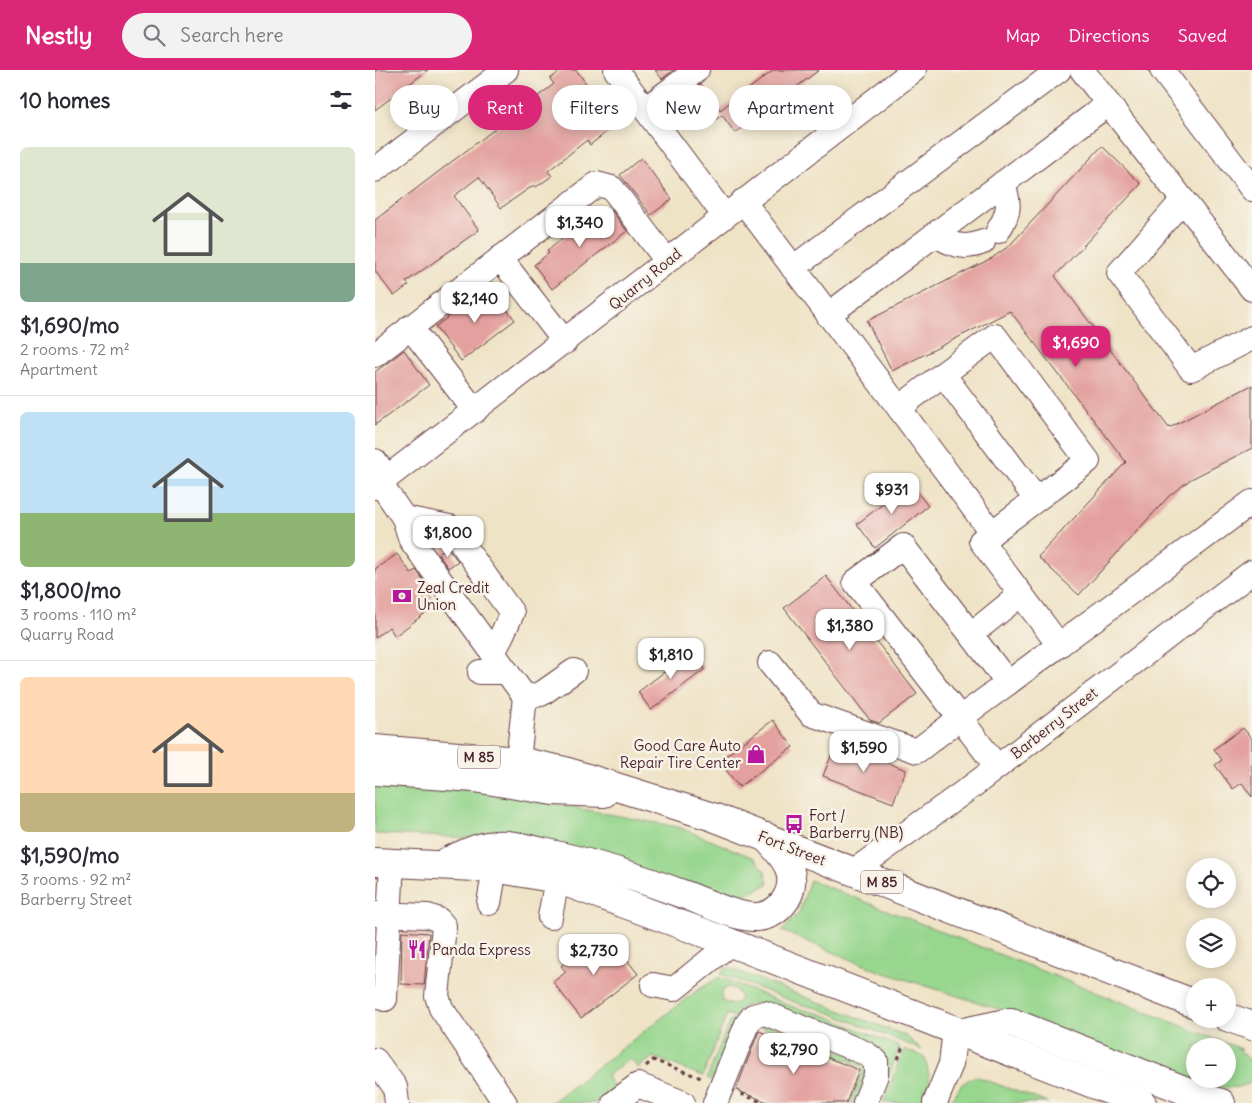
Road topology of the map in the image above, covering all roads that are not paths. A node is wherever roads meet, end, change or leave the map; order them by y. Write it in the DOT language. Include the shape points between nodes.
graph roads {
  1 [pos="506,70"];
  2 [pos="616,70"];
  3 [pos="697,70"];
  4 [pos="914,70"];
  5 [pos="1059,70"];
  6 [pos="1082,70"];
  7 [pos="1162,70"];
  8 [pos="1108,104"];
  9 [pos="645,109"];
  10 [pos="375,170"];
  11 [pos="1003,183"];
  12 [pos="1252,189"];
  13 [pos="1183,200"];
  14 [pos="743,201"];
  15 [pos="724,215"];
  16 [pos="935,234"];
  17 [pos="500,258"];
  18 [pos="667,261"];
  19 [pos="793,268"];
  20 [pos="1252,289"];
  21 [pos="828,314"];
  22 [pos="410,327"];
  23 [pos="1252,338"];
  24 [pos="565,342"];
  25 [pos="375,354"];
  26 [pos="943,374"];
  27 [pos="899,408"];
  28 [pos="475,411"];
  29 [pos="379,477"];
  30 [pos="1037,499"];
  31 [pos="1252,502"];
  32 [pos="404,518"];
  33 [pos="992,533"];
  34 [pos="1252,572"];
  35 [pos="1021,594"];
  36 [pos="984,624"];
  37 [pos="1059,645"];
  38 [pos="487,663"];
  39 [pos="770,663"];
  40 [pos="574,671"];
  41 [pos="1008,683"];
  42 [pos="525,697"];
  43 [pos="960,718"];
  44 [pos="375,749"];
  45 [pos="518,761"];
  46 [pos="997,767"];
  47 [pos="375,771"];
  48 [pos="641,795"];
  49 [pos="766,837"];
  50 [pos="383,862"];
  51 [pos="439,864"];
  52 [pos="495,868"];
  53 [pos="854,872"];
  54 [pos="557,879"];
  55 [pos="489,903"];
  56 [pos="382,914"];
  57 [pos="550,918"];
  58 [pos="731,943"];
  59 [pos="653,985"];
  60 [pos="385,999"];
  61 [pos="1186,1001"];
  62 [pos="1236,1020"];
  63 [pos="1252,1026"];
  64 [pos="959,1031"];
  65 [pos="375,1060"];
  66 [pos="719,1092"];
  67 [pos="397,1103"];
  68 [pos="505,1103"];
  69 [pos="614,1103"];
  70 [pos="683,1103"];
  71 [pos="865,1103"];
  72 [pos="935,1103"];
  73 [pos="1142,1103"];
  74 [pos="1221,1103"];
  1 -- 10 [label="street"];
  2 -- 9 [label="street"];
  3 -- 9 [label="street"];
  4 -- 14 [label="street, Quarry Road"];
  5 -- 19 [label="street"];
  6 -- 8 [label="street"];
  7 -- 12 [label="street"];
  8 -- 11 [label="street"];
  8 -- 13 [label="street"];
  9 -- 15 [label="street"];
  11 -- 16 [label="street"];
  11 -- 16 [label="street" via="1009,201 1007,217 991,237 970,247 951,244"];
  13 -- 20 [label="street"];
  13 -- 23 [label="street" via="1119,273 1191,369"];
  14 -- 15 [label="street, Quarry Road"];
  14 -- 19 [label="street"];
  15 -- 18 [label="street, Quarry Road"];
  16 -- 21 [label="street"];
  17 -- 18 [label="street" via="597,184 612,188"];
  17 -- 22 [label="street"];
  17 -- 24 [label="street"];
  18 -- 24 [label="street, Quarry Road"];
  19 -- 21 [label="street"];
  21 -- 27 [label="street"];
  22 -- 25 [label="street"];
  22 -- 28 [label="street"];
  24 -- 28 [label="street, Quarry Road"];
  26 -- 27 [label="street"];
  26 -- 30 [label="street"];
  26 -- 30 [label="street" via="995,336 1089,461"];
  27 -- 33 [label="street"];
  28 -- 29 [label="street, Quarry Road"];
  29 -- 32 [label="street"];
  30 -- 33 [label="street"];
  31 -- 37 [label="street"];
  32 -- 38 [label="street" via="411,540"];
  32 -- 38 [label="street" via="450,527 512,613"];
  33 -- 35 [label="street" via="981,541"];
  34 -- 46 [label="street, Barberry Street"];
  35 -- 36 [label="street"];
  35 -- 37 [label="street"];
  37 -- 41 [label="street"];
  38 -- 42 [label="street" via="507,672"];
  39 -- 43 [label="street" via="811,714 917,751"];
  40 -- 42 [label="street" via="541,694"];
  41 -- 43 [label="street"];
  41 -- 43 [label="street" via="903,546 855,582"];
  42 -- 45 [label="street"];
  43 -- 46 [label="street"];
  44 -- 45 [label="main road, Fort Street / M 85"];
  45 -- 48 [label="main road, Fort Street / M 85"];
  46 -- 53 [label="street, Barberry Street"];
  47 -- 48 [label="main road" via="475,778 553,791"];
  48 -- 49 [label="main road, Fort Street / M 85"];
  49 -- 51 [label="main road" via="790,871 791,884 789,895 779,908 756,917 580,860 518,847 487,846"];
  49 -- 53 [label="main road, Fort Street / M 85"];
  50 -- 51 [label="main road"];
  50 -- 56 [label="street"];
  51 -- 52 [label="main road"];
  52 -- 54 [label="main road"];
  52 -- 55 [label="street"];
  53 -- 61 [label="main road, Fort Street / M 85"];
  54 -- 57 [label="street"];
  54 -- 58 [label="main road"];
  56 -- 60 [label="street"];
  56 -- 68 [label="street" via="428,916 444,926 437,996 441,1008"];
  58 -- 59 [label="street" via="674,989"];
  58 -- 64 [label="main road"];
  62 -- 63 [label="main road"];
  64 -- 72 [label="street" via="951,1064"];
  64 -- 73 [label="main road"];
  64 -- 74 [label="main road" via="1011,1022"];
  65 -- 67 [label="street" via="395,1087"];
  66 -- 71 [label="street" via="747,1024 753,1016 765,1013 865,1053 876,1061 876,1075"];
  69 -- 70 [label="street" via="638,1085"];
}
